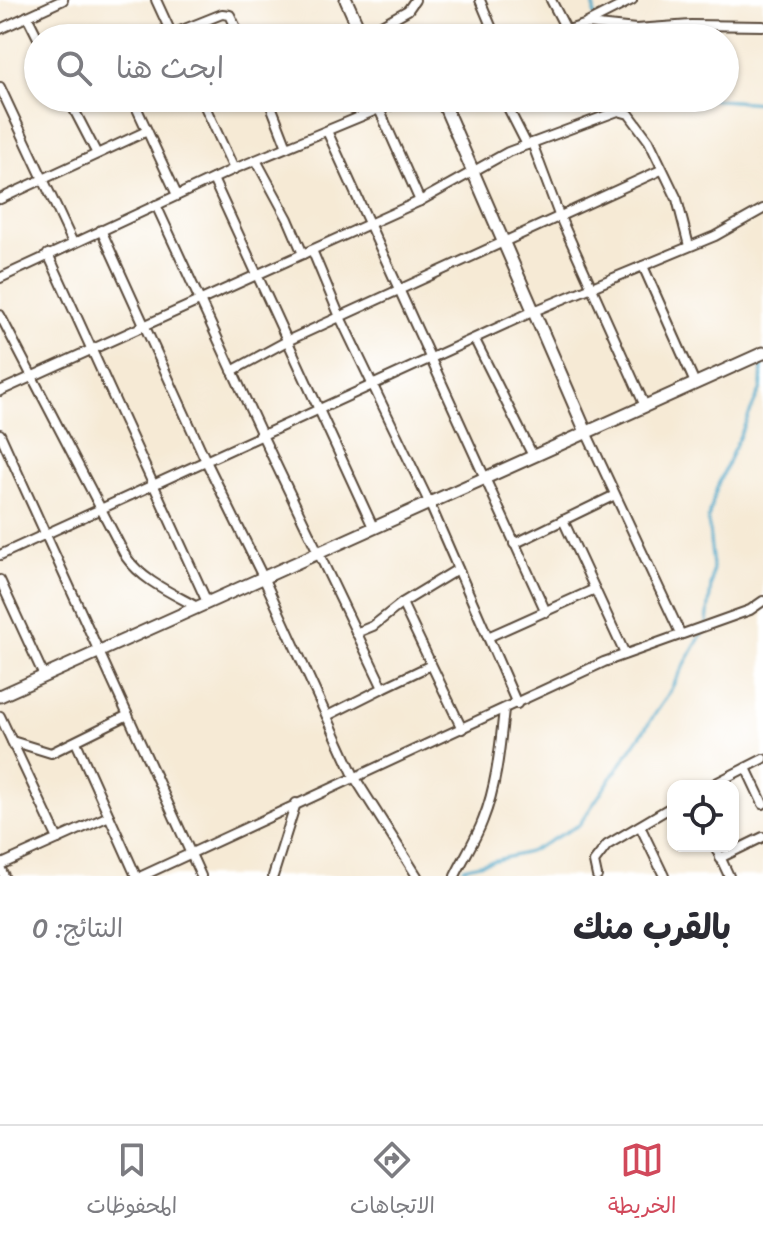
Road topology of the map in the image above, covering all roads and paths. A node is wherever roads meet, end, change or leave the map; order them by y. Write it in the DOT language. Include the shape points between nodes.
graph roads {
  1 [pos="63,0"];
  2 [pos="156,0"];
  3 [pos="346,0"];
  4 [pos="414,0"];
  5 [pos="480,0"];
  6 [pos="551,0"];
  7 [pos="632,0"];
  8 [pos="27,16"];
  9 [pos="31,24"];
  10 [pos="164,24"];
  11 [pos="199,24"];
  12 [pos="234,24"];
  13 [pos="356,24"];
  14 [pos="384,24"];
  15 [pos="490,24"];
  16 [pos="563,24"];
  17 [pos="587,24"];
  18 [pos="739,26"];
  19 [pos="763,26"];
  20 [pos="0,29"];
  21 [pos="0,87"];
  22 [pos="75,112"];
  23 [pos="138,112"];
  24 [pos="208,112"];
  25 [pos="273,112"];
  26 [pos="372,112"];
  27 [pos="380,112"];
  28 [pos="447,112"];
  29 [pos="511,112"];
  30 [pos="617,112"];
  31 [pos="626,112"];
  32 [pos="147,131"];
  33 [pos="327,131"];
  34 [pos="530,144"];
  35 [pos="287,147"];
  36 [pos="96,152"];
  37 [pos="256,160"];
  38 [pos="234,169"];
  39 [pos="661,170"];
  40 [pos="473,172"];
  41 [pos="42,178"];
  42 [pos="213,179"];
  43 [pos="177,195"];
  44 [pos="0,199"];
  45 [pos="420,201"];
  46 [pos="156,205"];
  47 [pos="763,209"];
  48 [pos="559,215"];
  49 [pos="368,225"];
  50 [pos="101,230"];
  51 [pos="504,239"];
  52 [pos="73,243"];
  53 [pos="689,246"];
  54 [pos="307,252"];
  55 [pos="48,254"];
  56 [pos="643,266"];
  57 [pos="258,275"];
  58 [pos="0,278"];
  59 [pos="590,287"];
  60 [pos="398,290"];
  61 [pos="201,301"];
  62 [pos="534,311"];
  63 [pos="0,315"];
  64 [pos="340,317"];
  65 [pos="144,326"];
  66 [pos="475,340"];
  67 [pos="287,341"];
  68 [pos="91,350"];
  69 [pos="763,353"];
  70 [pos="429,360"];
  71 [pos="232,371"];
  72 [pos="33,376"];
  73 [pos="695,383"];
  74 [pos="374,384"];
  75 [pos="0,391"];
  76 [pos="645,406"];
  77 [pos="318,410"];
  78 [pos="586,432"];
  79 [pos="0,434"];
  80 [pos="262,435"];
  81 [pos="533,456"];
  82 [pos="206,461"];
  83 [pos="484,477"];
  84 [pos="153,485"];
  85 [pos="615,495"];
  86 [pos="429,502"];
  87 [pos="100,509"];
  88 [pos="563,520"];
  89 [pos="373,527"];
  90 [pos="44,534"];
  91 [pos="514,544"];
  92 [pos="319,552"];
  93 [pos="0,555"];
  94 [pos="458,569"];
  95 [pos="263,577"];
  96 [pos="0,580"];
  97 [pos="595,589"];
  98 [pos="763,601"];
  99 [pos="402,603"];
  100 [pos="202,605"];
  101 [pos="546,612"];
  102 [pos="356,633"];
  103 [pos="680,633"];
  104 [pos="488,637"];
  105 [pos="99,651"];
  106 [pos="625,654"];
  107 [pos="431,665"];
  108 [pos="44,676"];
  109 [pos="383,688"];
  110 [pos="0,696"];
  111 [pos="517,704"];
  112 [pos="504,709"];
  113 [pos="128,715"];
  114 [pos="0,716"];
  115 [pos="327,716"];
  116 [pos="462,729"];
  117 [pos="12,741"];
  118 [pos="76,742"];
  119 [pos="763,759"];
  120 [pos="746,768"];
  121 [pos="355,778"];
  122 [pos="722,780"];
  123 [pos="296,803"];
  124 [pos="763,804"];
  125 [pos="667,810"];
  126 [pos="109,816"];
  127 [pos="640,826"];
  128 [pos="763,837"];
  129 [pos="58,839"];
  130 [pos="718,852"];
  131 [pos="191,853"];
  132 [pos="720,858"];
  133 [pos="0,866"];
  134 [pos="724,873"];
  135 [pos="458,874"];
  136 [pos="4,876"];
  137 [pos="136,876"];
  138 [pos="142,876"];
  139 [pos="201,876"];
  140 [pos="273,876"];
  141 [pos="417,876"];
  142 [pos="597,876"];
  143 [pos="664,876"];
  1 -- 8 [label="street"];
  2 -- 10 [label="street"];
  3 -- 13 [label="street"];
  4 -- 14 [label="street" via="408,10"];
  5 -- 15 [label="street"];
  6 -- 16 [label="street"];
  7 -- 17 [label="street"];
  8 -- 9 [label="street"];
  8 -- 20 [label="street"];
  11 -- 12 [label="street" via="222,14 230,15"];
  18 -- 19 [label="street"];
  21 -- 41 [label="street"];
  22 -- 36 [label="street"];
  23 -- 32 [label="street"];
  24 -- 38 [label="street"];
  25 -- 35 [label="street"];
  26 -- 33 [label="street"];
  27 -- 45 [label="street"];
  28 -- 40 [label="street"];
  29 -- 34 [label="street"];
  30 -- 34 [label="street"];
  31 -- 39 [label="street" via="641,128"];
  32 -- 36 [label="street"];
  32 -- 43 [label="street"];
  33 -- 35 [label="street"];
  33 -- 49 [label="street"];
  34 -- 40 [label="street"];
  34 -- 48 [label="street"];
  35 -- 37 [label="street"];
  36 -- 41 [label="street"];
  37 -- 38 [label="street"];
  37 -- 54 [label="street"];
  38 -- 42 [label="street"];
  39 -- 48 [label="street"];
  39 -- 53 [label="street" via="677,199"];
  40 -- 45 [label="street"];
  40 -- 51 [label="street"];
  41 -- 44 [label="street"];
  41 -- 52 [label="street"];
  42 -- 43 [label="street"];
  42 -- 57 [label="street"];
  43 -- 46 [label="street"];
  45 -- 49 [label="street"];
  46 -- 50 [label="street"];
  46 -- 61 [label="street"];
  47 -- 53 [label="street"];
  48 -- 51 [label="street"];
  48 -- 59 [label="street"];
  49 -- 54 [label="street"];
  49 -- 60 [label="street"];
  50 -- 52 [label="street"];
  50 -- 65 [label="street"];
  51 -- 60 [label="street"];
  51 -- 62 [label="street"];
  52 -- 55 [label="street"];
  53 -- 56 [label="street"];
  54 -- 57 [label="street"];
  54 -- 64 [label="street"];
  55 -- 58 [label="street"];
  55 -- 68 [label="street"];
  56 -- 59 [label="street"];
  56 -- 73 [label="street"];
  57 -- 61 [label="street"];
  57 -- 67 [label="street"];
  59 -- 62 [label="street"];
  59 -- 76 [label="street"];
  60 -- 64 [label="street"];
  60 -- 70 [label="street"];
  61 -- 65 [label="street"];
  61 -- 71 [label="street"];
  62 -- 66 [label="street"];
  62 -- 78 [label="street"];
  63 -- 72 [label="street"];
  64 -- 67 [label="street"];
  64 -- 74 [label="street"];
  65 -- 68 [label="street"];
  65 -- 82 [label="street"];
  66 -- 70 [label="street"];
  66 -- 81 [label="street"];
  67 -- 71 [label="street"];
  67 -- 77 [label="street"];
  68 -- 72 [label="street"];
  68 -- 84 [label="street"];
  69 -- 73 [label="street"];
  70 -- 74 [label="street"];
  70 -- 83 [label="street"];
  71 -- 80 [label="street"];
  72 -- 75 [label="street"];
  72 -- 87 [label="street"];
  73 -- 76 [label="street"];
  74 -- 77 [label="street"];
  74 -- 86 [label="street"];
  76 -- 78 [label="street"];
  77 -- 80 [label="street"];
  77 -- 89 [label="street"];
  78 -- 81 [label="street"];
  78 -- 85 [label="street"];
  79 -- 90 [label="street"];
  80 -- 82 [label="street"];
  80 -- 92 [label="street"];
  81 -- 83 [label="street"];
  82 -- 84 [label="street"];
  82 -- 95 [label="street"];
  83 -- 86 [label="street"];
  83 -- 91 [label="street"];
  84 -- 87 [label="street"];
  84 -- 100 [label="street"];
  85 -- 88 [label="street"];
  85 -- 103 [label="street"];
  86 -- 89 [label="street"];
  86 -- 94 [label="street"];
  87 -- 90 [label="street"];
  87 -- 100 [label="street" via="139,572"];
  88 -- 91 [label="street"];
  88 -- 97 [label="street"];
  89 -- 92 [label="street"];
  90 -- 93 [label="street"];
  90 -- 105 [label="street"];
  91 -- 101 [label="street"];
  92 -- 95 [label="street"];
  92 -- 102 [label="street"];
  94 -- 99 [label="street"];
  94 -- 104 [label="street"];
  95 -- 100 [label="street"];
  95 -- 115 [label="street"];
  96 -- 108 [label="street"];
  97 -- 101 [label="street"];
  97 -- 106 [label="street"];
  98 -- 103 [label="street"];
  99 -- 102 [label="street"];
  99 -- 107 [label="street"];
  100 -- 105 [label="street"];
  101 -- 104 [label="street"];
  102 -- 109 [label="street"];
  103 -- 106 [label="street"];
  104 -- 111 [label="street"];
  105 -- 108 [label="street"];
  105 -- 113 [label="street"];
  106 -- 111 [label="street"];
  107 -- 109 [label="street"];
  107 -- 116 [label="street"];
  108 -- 110 [label="street"];
  109 -- 115 [label="street"];
  111 -- 112 [label="street"];
  112 -- 116 [label="street"];
  112 -- 135 [label="street" via="490,801"];
  113 -- 118 [label="street"];
  113 -- 131 [label="street"];
  114 -- 117 [label="street"];
  115 -- 121 [label="street"];
  116 -- 121 [label="street"];
  117 -- 118 [label="street" via="49,753"];
  117 -- 129 [label="street"];
  118 -- 126 [label="street"];
  119 -- 120 [label="street"];
  120 -- 122 [label="street"];
  120 -- 124 [label="street"];
  121 -- 123 [label="street"];
  121 -- 141 [label="street"];
  123 -- 131 [label="street"];
  123 -- 140 [label="street"];
  125 -- 127 [label="street"];
  126 -- 129 [label="street"];
  126 -- 137 [label="street"];
  127 -- 142 [label="street" via="602,850 594,862"];
  127 -- 143 [label="street"];
  128 -- 132 [label="street"];
  129 -- 133 [label="street"];
  130 -- 132 [label="street"];
  131 -- 138 [label="street"];
  131 -- 139 [label="street"];
  132 -- 134 [label="street"];
  133 -- 136 [label="street"];
}
